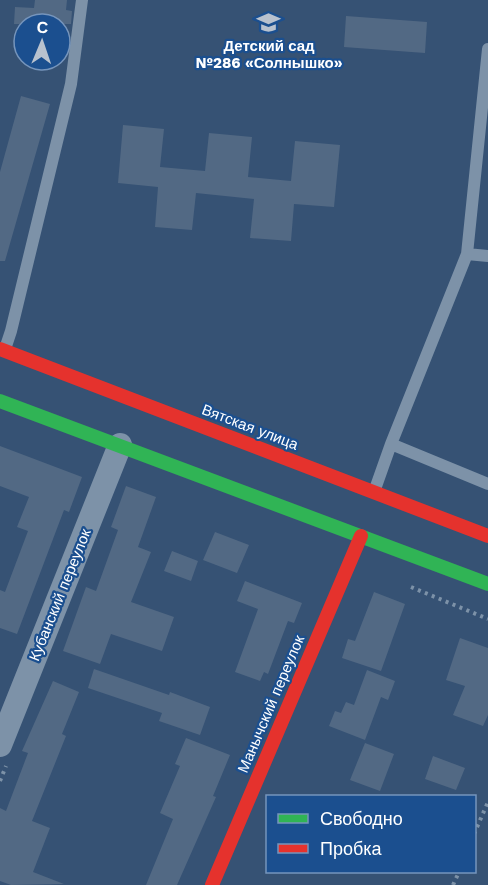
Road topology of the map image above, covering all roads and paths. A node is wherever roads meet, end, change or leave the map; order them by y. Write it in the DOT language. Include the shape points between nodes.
graph roads {
  1 [pos="82,0"];
  2 [pos="488,49"];
  3 [pos="467,254"];
  4 [pos="488,256"];
  5 [pos="2,349"];
  6 [pos="0,401"];
  7 [pos="391,444"];
  8 [pos="120,445"];
  9 [pos="488,484"];
  10 [pos="374,493"];
  11 [pos="361,536"];
  12 [pos="488,536"];
  13 [pos="488,584"];
  14 [pos="0,745"];
  15 [pos="488,802"];
  16 [pos="476,829"];
  17 [pos="212,885"];
  1 -- 5 [label="lane" via="72,84 11,331"];
  2 -- 3 [label="lane"];
  3 -- 4 [label="lane"];
  3 -- 7 [label="lane"];
  5 -- 10 [label="main road, Вятская улица"];
  6 -- 8 [label="main road"];
  7 -- 9 [label="lane"];
  7 -- 10 [label="lane"];
  8 -- 11 [label="main road"];
  8 -- 14 [label="street, Кубанский переулок"];
  10 -- 12 [label="main road, Вятская улица"];
  11 -- 13 [label="main road"];
  11 -- 17 [label="main road, Манычский переулок"];
  15 -- 16 [label="path"];
}
